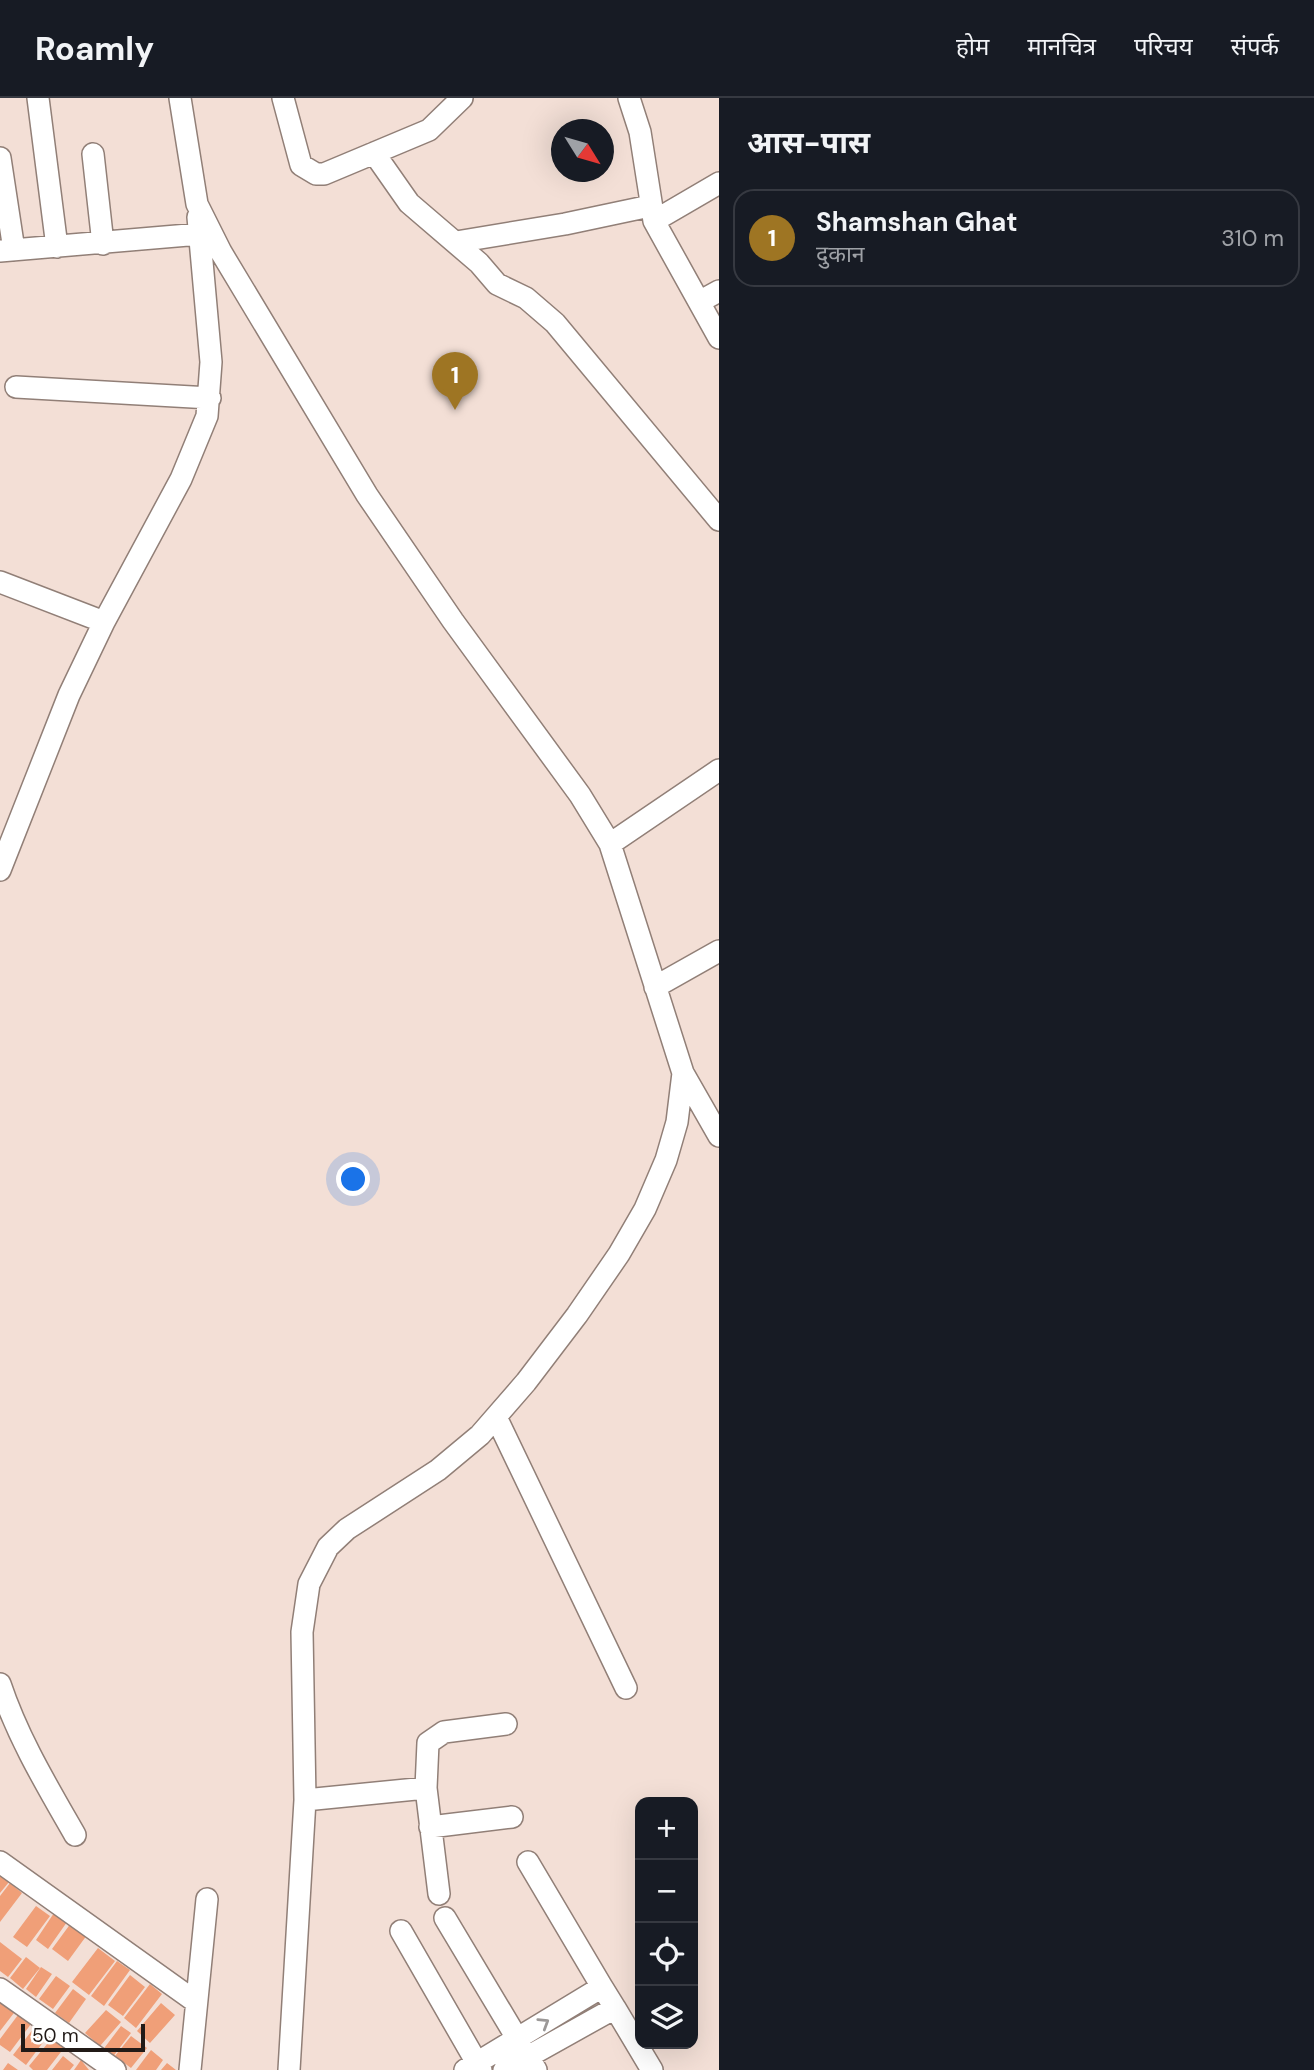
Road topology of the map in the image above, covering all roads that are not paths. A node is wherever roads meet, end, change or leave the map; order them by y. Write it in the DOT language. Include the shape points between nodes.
graph roads {
  1 [pos="38,98"];
  2 [pos="180,98"];
  3 [pos="283,98"];
  4 [pos="629,98"];
  5 [pos="451,103"];
  6 [pos="374,153"];
  7 [pos="93,154"];
  8 [pos="0,158"];
  9 [pos="719,183"];
  10 [pos="197,204"];
  11 [pos="652,213"];
  12 [pos="200,234"];
  13 [pos="456,242"];
  14 [pos="103,244"];
  15 [pos="57,247"];
  16 [pos="7,250"];
  17 [pos="719,291"];
  18 [pos="699,302"];
  19 [pos="719,338"];
  20 [pos="16,387"];
  21 [pos="210,398"];
  22 [pos="719,520"];
  23 [pos="0,582"];
  24 [pos="104,622"];
  25 [pos="719,770"];
  26 [pos="610,844"];
  27 [pos="0,870"];
  28 [pos="719,951"];
  29 [pos="655,987"];
  30 [pos="682,1073"];
  31 [pos="719,1136"];
  32 [pos="496,1417"];
  33 [pos="0,1684"];
  34 [pos="626,1688"];
  35 [pos="506,1724"];
  36 [pos="426,1788"];
  37 [pos="305,1800"];
  38 [pos="512,1817"];
  39 [pos="430,1827"];
  40 [pos="75,1835"];
  41 [pos="528,1861"];
  42 [pos="0,1862"];
  43 [pos="439,1894"];
  44 [pos="207,1899"];
  45 [pos="445,1919"];
  46 [pos="401,1931"];
  47 [pos="602,1987"];
  48 [pos="0,1989"];
  49 [pos="196,2003"];
  50 [pos="615,2008"];
  51 [pos="527,2055"];
  52 [pos="474,2068"];
  53 [pos="115,2070"];
  54 [pos="190,2070"];
  55 [pos="289,2070"];
  56 [pos="504,2070"];
  57 [pos="652,2070"];
  1 -- 15 [label="street"];
  2 -- 10 [label="street"];
  3 -- 6 [label="street" via="297,156 307,171 324,174"];
  4 -- 11 [label="street" via="640,132"];
  5 -- 6 [label="street" via="429,130"];
  6 -- 13 [label="street" via="409,203"];
  7 -- 14 [label="street"];
  8 -- 16 [label="street"];
  9 -- 11 [label="street"];
  10 -- 12 [label="street"];
  10 -- 26 [label="street" via="367,495"];
  11 -- 13 [label="street"];
  11 -- 18 [label="street"];
  12 -- 14 [label="street"];
  12 -- 21 [label="street"];
  13 -- 22 [label="street" via="497,284 526,298 555,323"];
  14 -- 15 [label="street"];
  15 -- 16 [label="street"];
  17 -- 18 [label="street"];
  18 -- 19 [label="street"];
  20 -- 21 [label="street"];
  21 -- 24 [label="street" via="198,444"];
  23 -- 24 [label="street"];
  24 -- 27 [label="street" via="54,728"];
  25 -- 26 [label="street"];
  26 -- 29 [label="street"];
  28 -- 29 [label="street"];
  29 -- 30 [label="street"];
  30 -- 31 [label="street"];
  30 -- 32 [label="street" via="677,1122 645,1209 577,1315"];
  32 -- 34 [label="street"];
  32 -- 37 [label="street" via="438,1470 347,1529 319,1562 309,1584 302,1632"];
  33 -- 40 [label="street" via="33,1762"];
  35 -- 36 [label="street" via="434,1736 426,1754"];
  36 -- 37 [label="street"];
  36 -- 39 [label="street"];
  37 -- 55 [label="street"];
  38 -- 39 [label="street"];
  39 -- 43 [label="street"];
  41 -- 47 [label="street"];
  42 -- 49 [label="street"];
  44 -- 49 [label="street"];
  45 -- 51 [label="street"];
  46 -- 52 [label="street"];
  47 -- 50 [label="street"];
  51 -- 47 [label="street, one-way"];
  48 -- 53 [label="street"];
  49 -- 54 [label="street"];
  50 -- 51 [label="street"];
  50 -- 57 [label="street"];
  51 -- 52 [label="street"];
  51 -- 56 [label="street"];
}
